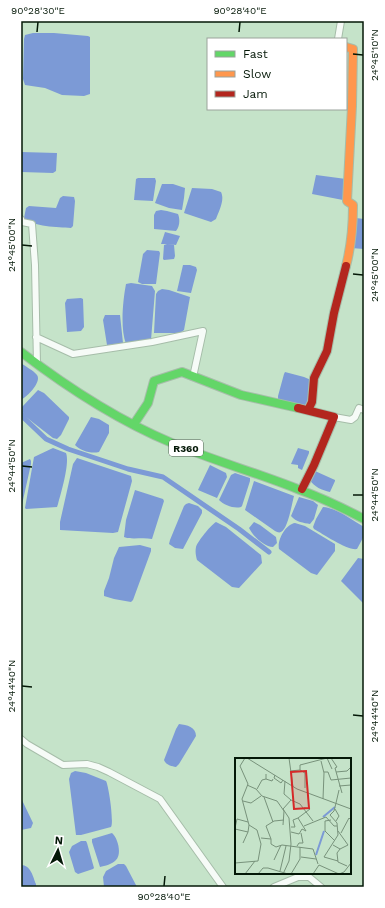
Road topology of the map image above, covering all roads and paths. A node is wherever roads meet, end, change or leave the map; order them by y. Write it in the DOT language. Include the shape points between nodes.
graph roads {
  1 [pos="341,21"];
  2 [pos="338,38"];
  3 [pos="347,47"];
  4 [pos="21,219"];
  5 [pos="36,337"];
  6 [pos="21,352"];
  7 [pos="36,364"];
  8 [pos="193,377"];
  9 [pos="308,410"];
  10 [pos="364,410"];
  11 [pos="334,417"];
  12 [pos="134,424"];
  13 [pos="302,489"];
  14 [pos="364,519"];
  15 [pos="21,739"];
  16 [pos="223,887"];
  17 [pos="274,887"];
  18 [pos="321,887"];
  1 -- 2 [label="street"];
  3 -- 9 [label="street" via="353,51 347,201 353,205 354,217 349,255 332,320 330,340 314,378 312,402"];
  4 -- 5 [label="street" via="22,222 32,224"];
  5 -- 7 [label="street"];
  5 -- 8 [label="street" via="73,354 203,331"];
  6 -- 7 [label="street, R360"];
  7 -- 12 [label="street, R360" via="110,412"];
  8 -- 9 [label="street" via="241,395"];
  8 -- 12 [label="street" via="182,372 154,381 148,404"];
  9 -- 11 [label="street"];
  10 -- 11 [label="street" via="359,408 351,420"];
  11 -- 13 [label="street"];
  12 -- 13 [label="street, R360" via="194,451"];
  13 -- 14 [label="street, R360"];
  15 -- 16 [label="street" via="63,765 87,764 98,767 160,799"];
  17 -- 18 [label="street" via="298,877 309,877"];
}
